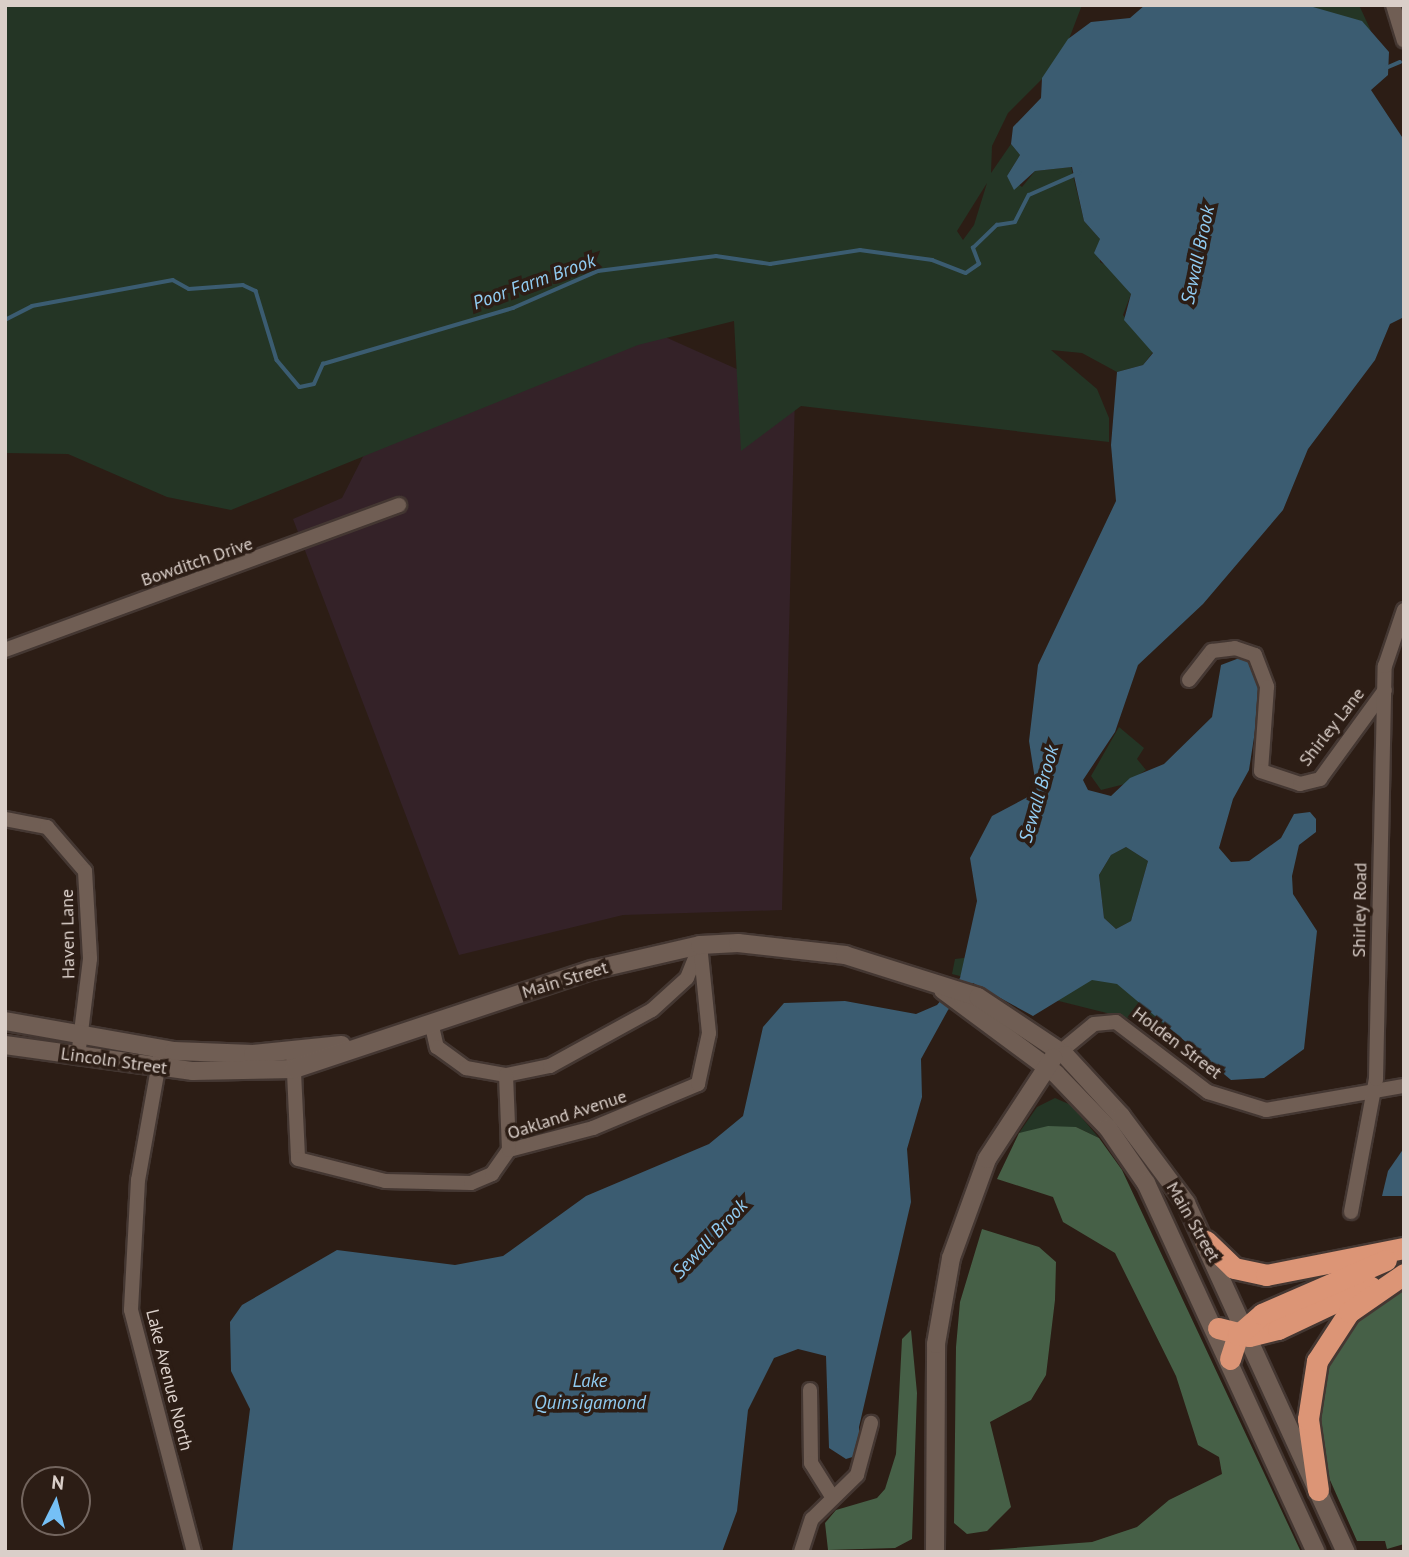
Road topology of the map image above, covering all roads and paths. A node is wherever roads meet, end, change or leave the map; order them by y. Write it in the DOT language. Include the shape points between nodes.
graph roads {
  1 [pos="1394,5"];
  2 [pos="1404,40"];
  3 [pos="399,505"];
  4 [pos="1404,610"];
  5 [pos="5,650"];
  6 [pos="1189,680"];
  7 [pos="1385,690"];
  8 [pos="5,819"];
  9 [pos="700,945"];
  10 [pos="972,1002"];
  11 [pos="5,1021"];
  12 [pos="432,1022"];
  13 [pos="80,1037"];
  14 [pos="387,1037"];
  15 [pos="5,1045"];
  16 [pos="162,1049"];
  17 [pos="293,1051"];
  18 [pos="1060,1052"];
  19 [pos="215,1053"];
  20 [pos="78,1057"];
  21 [pos="1046,1065"];
  22 [pos="158,1068"];
  23 [pos="294,1069"];
  24 [pos="222,1073"];
  25 [pos="506,1075"];
  26 [pos="1404,1086"];
  27 [pos="1373,1093"];
  28 [pos="509,1150"];
  29 [pos="1351,1212"];
  30 [pos="1206,1241"];
  31 [pos="1404,1250"];
  32 [pos="1404,1273"];
  33 [pos="1238,1331"];
  34 [pos="1230,1359"];
  35 [pos="810,1390"];
  36 [pos="871,1423"];
  37 [pos="1318,1490"];
  38 [pos="832,1496"];
  39 [pos="194,1552"];
  40 [pos="801,1552"];
  41 [pos="934,1552"];
  42 [pos="1316,1552"];
  43 [pos="1346,1552"];
  1 -- 2 [label="street"];
  3 -- 5 [label="street, Bowditch Drive"];
  4 -- 7 [label="street, Shirley Road" via="1389,642"];
  6 -- 7 [label="street, Shirley Lane" via="1212,651 1235,648 1255,655 1267,687 1261,771 1300,784 1320,779"];
  7 -- 27 [label="street, Shirley Road"];
  8 -- 13 [label="street, Haven Lane" via="47,827 85,871 90,959"];
  9 -- 10 [label="main road, Main Street" via="807,948 933,983"];
  9 -- 12 [label="main road, Main Street" via="592,970"];
  9 -- 25 [label="street" via="687,978 622,1032 551,1066"];
  9 -- 28 [label="street, Oakland Avenue" via="709,1033 698,1084 593,1128"];
  10 -- 18 [label="main road, Main Street"];
  10 -- 21 [label="main road, Main Street"];
  11 -- 13 [label="main road, Lincoln Street"];
  12 -- 14 [label="main road, Main Street"];
  12 -- 25 [label="street" via="437,1047 454,1062"];
  13 -- 16 [label="main road, Lincoln Street"];
  13 -- 20 [label="street, Haven Lane"];
  14 -- 17 [label="main road, Main Street"];
  14 -- 23 [label="main road, Main Street"];
  15 -- 20 [label="main road, Lincoln Street"];
  16 -- 19 [label="main road, Lincoln Street"];
  16 -- 22 [label="street, Lake Avenue North"];
  17 -- 19 [label="main road, Main Street"];
  17 -- 23 [label="street, Oakland Avenue"];
  18 -- 21 [label="main road"];
  18 -- 27 [label="street, Holden Street" via="1094,1024 1116,1022 1208,1092 1249,1107 1325,1104"];
  18 -- 30 [label="main road, Main Street" via="1154,1157"];
  20 -- 22 [label="main road, Lincoln Street"];
  21 -- 33 [label="main road, Main Street" via="1108,1128"];
  21 -- 41 [label="main road" via="987,1159 949,1268 935,1368"];
  22 -- 24 [label="main road, Lincoln Street"];
  22 -- 39 [label="street, Lake Avenue North" via="132,1238 131,1310"];
  23 -- 24 [label="main road, Main Street"];
  23 -- 28 [label="street, Oakland Avenue" via="295,1154 318,1166 385,1181 458,1185 492,1174"];
  25 -- 28 [label="street"];
  26 -- 27 [label="street, Holden Street"];
  27 -- 29 [label="street, Shirley Road"];
  30 -- 31 [label="highway" via="1234,1268 1266,1275"];
  30 -- 33 [label="main road, Main Street"];
  31 -- 33 [label="highway" via="1297,1296"];
  32 -- 33 [label="highway"];
  32 -- 37 [label="highway" via="1349,1312 1317,1361 1308,1419"];
  33 -- 34 [label="highway"];
  33 -- 37 [label="main road, Main Street"];
  34 -- 42 [label="main road"];
  35 -- 38 [label="street" via="811,1463"];
  36 -- 38 [label="street" via="857,1475"];
  37 -- 43 [label="main road, Main Street"];
  38 -- 40 [label="street" via="812,1518"];
}
